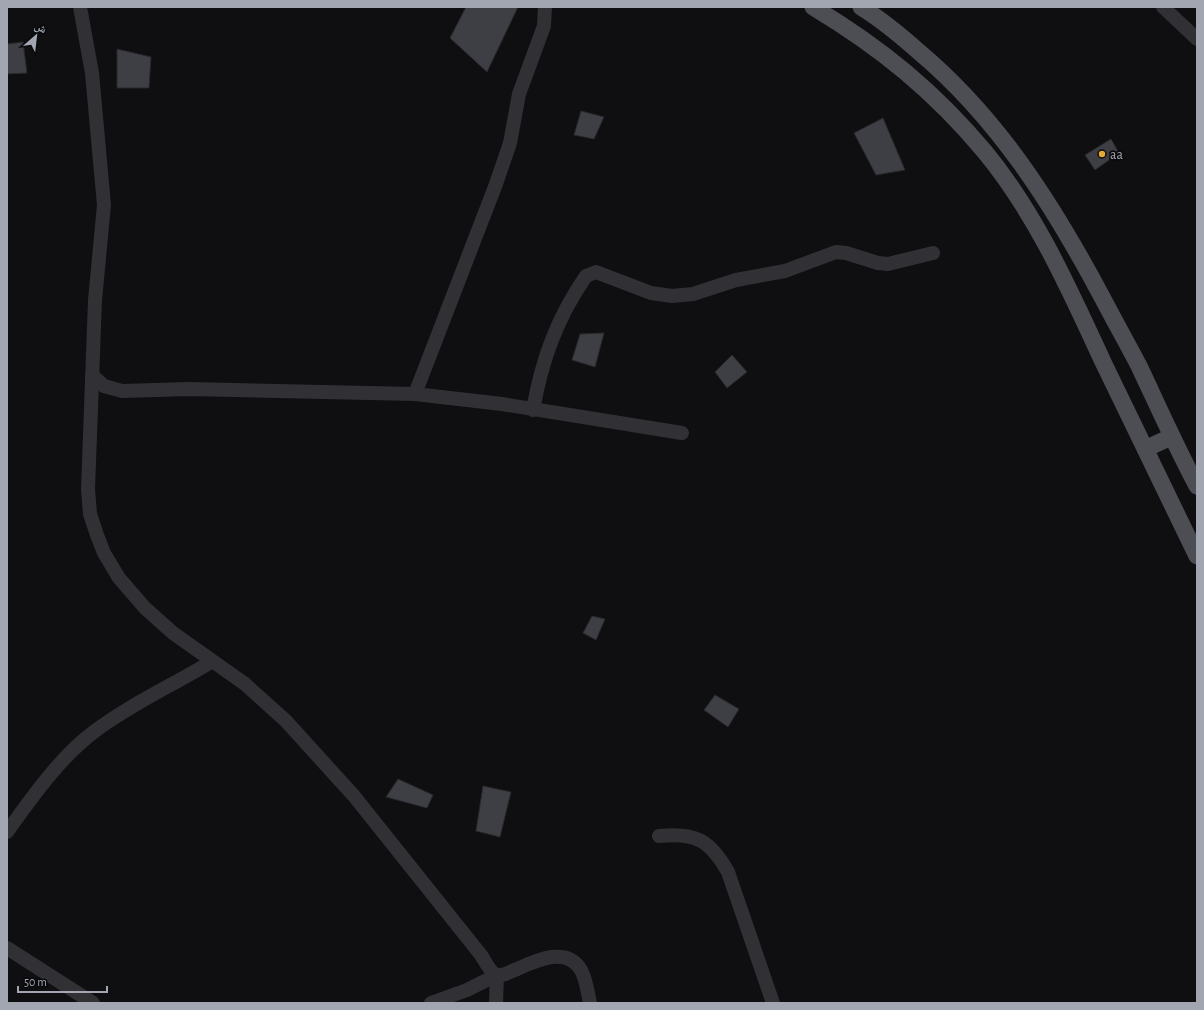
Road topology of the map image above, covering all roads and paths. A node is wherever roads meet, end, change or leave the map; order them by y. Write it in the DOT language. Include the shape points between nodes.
graph roads {
  1 [pos="80,7"];
  2 [pos="545,7"];
  3 [pos="813,7"];
  4 [pos="861,7"];
  5 [pos="1164,7"];
  6 [pos="1197,39"];
  7 [pos="933,254"];
  8 [pos="92,375"];
  9 [pos="415,394"];
  10 [pos="532,410"];
  11 [pos="682,433"];
  12 [pos="1172,437"];
  13 [pos="1145,449"];
  14 [pos="1197,486"];
  15 [pos="1197,556"];
  16 [pos="211,662"];
  17 [pos="7,832"];
  18 [pos="659,836"];
  19 [pos="7,948"];
  20 [pos="497,975"];
  21 [pos="93,1003"];
  22 [pos="431,1003"];
  23 [pos="496,1003"];
  24 [pos="590,1003"];
  25 [pos="773,1003"];
  1 -- 8 [label="street" via="93,80 104,205 95,300"];
  2 -- 9 [label="street" via="544,26 519,94 508,150"];
  3 -- 13 [label="main road" via="872,44 904,70 948,111 986,154 1016,195 1063,277"];
  4 -- 12 [label="main road" via="881,19 936,66 1010,146 1049,204 1089,273 1138,365"];
  5 -- 6 [label="street"];
  7 -- 10 [label="street" via="878,264 836,252 785,271 736,280 692,294 672,296 651,293 605,274 590,273 565,309 552,337"];
  8 -- 9 [label="street" via="104,386 122,391 189,389"];
  8 -- 16 [label="street" via="88,489 90,514 104,553 119,578 145,608 172,633"];
  9 -- 10 [label="street"];
  10 -- 11 [label="street"];
  12 -- 13 [label="main road"];
  12 -- 14 [label="main road"];
  13 -- 15 [label="main road"];
  16 -- 17 [label="street" via="94,731 47,779"];
  16 -- 20 [label="street" via="236,677 261,698 326,763 492,972"];
  18 -- 25 [label="street" via="691,836 719,855 728,872"];
  19 -- 21 [label="street"];
  20 -- 22 [label="street" via="467,990"];
  20 -- 23 [label="street"];
  20 -- 24 [label="street" via="559,955 575,963 582,971"];
}
